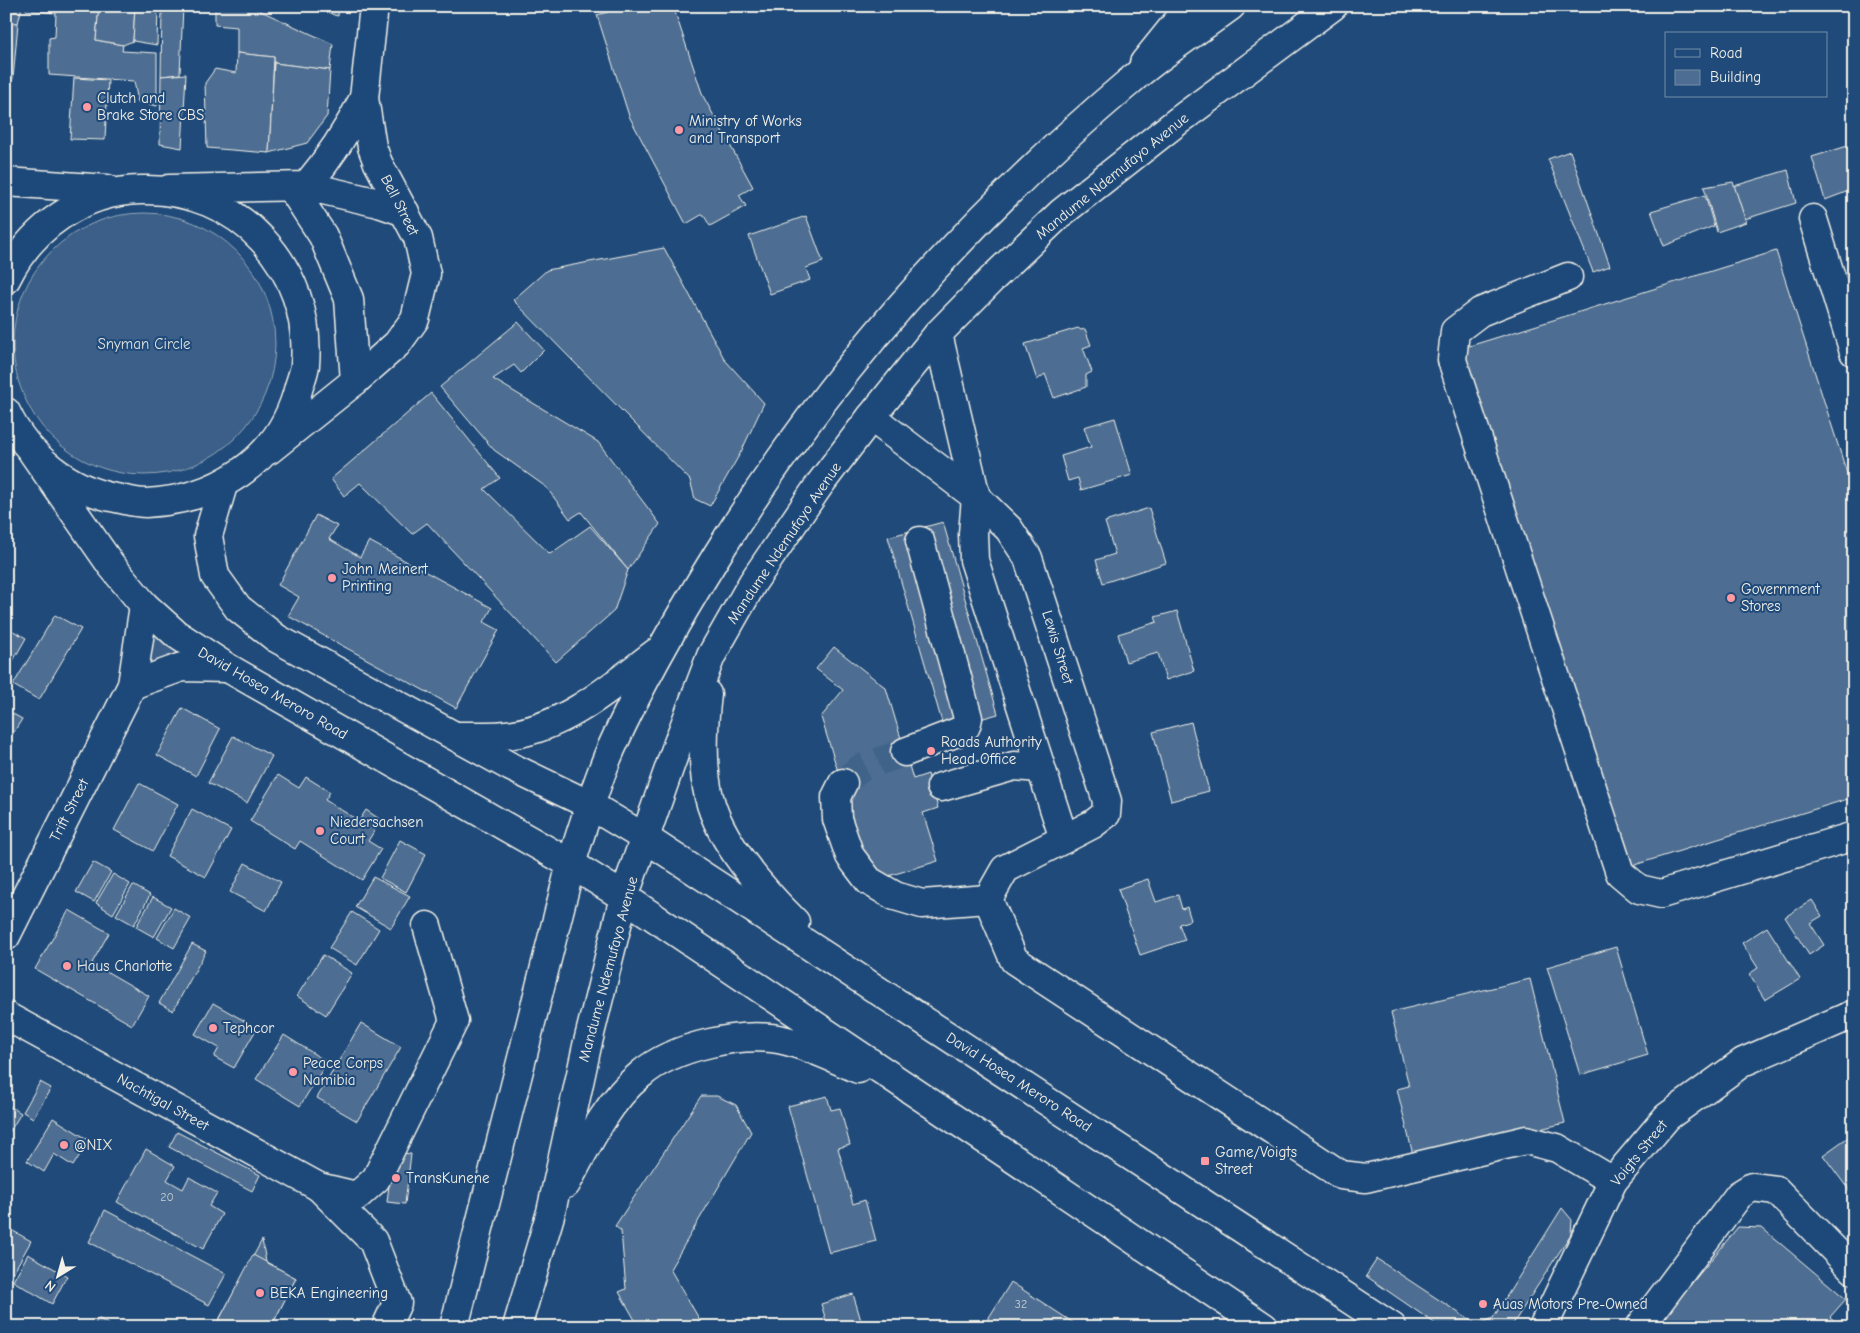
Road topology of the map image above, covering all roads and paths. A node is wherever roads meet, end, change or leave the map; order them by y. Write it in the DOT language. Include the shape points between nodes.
graph roads {
  1 [pos="374,6"];
  2 [pos="1190,6"];
  3 [pos="1232,6"];
  4 [pos="1333,6"];
  5 [pos="1131,80"];
  6 [pos="364,98"];
  7 [pos="6,182"];
  8 [pos="298,187"];
  9 [pos="165,189"];
  10 [pos="122,190"];
  11 [pos="405,212"];
  12 [pos="1813,219"];
  13 [pos="1568,277"];
  14 [pos="6,279"];
  15 [pos="938,334"];
  16 [pos="1854,352"];
  17 [pos="355,381"];
  18 [pos="871,417"];
  19 [pos="8,419"];
  20 [pos="34,454"];
  21 [pos="262,455"];
  22 [pos="222,485"];
  23 [pos="976,497"];
  24 [pos="920,541"];
  25 [pos="144,605"];
  26 [pos="660,650"];
  27 [pos="711,656"];
  28 [pos="228,668"];
  29 [pos="132,685"];
  30 [pos="452,735"];
  31 [pos="905,752"];
  32 [pos="1040,768"];
  33 [pos="843,783"];
  34 [pos="941,788"];
  35 [pos="590,805"];
  36 [pos="1854,836"];
  37 [pos="645,838"];
  38 [pos="1064,839"];
  39 [pos="571,864"];
  40 [pos="624,897"];
  41 [pos="988,899"];
  42 [pos="427,926"];
  43 [pos="6,936"];
  44 [pos="833,961"];
  45 [pos="1854,1014"];
  46 [pos="6,1016"];
  47 [pos="934,1106"];
  48 [pos="1613,1181"];
  49 [pos="319,1187"];
  50 [pos="551,1212"];
  51 [pos="1854,1270"];
  52 [pos="386,1327"];
  53 [pos="454,1327"];
  54 [pos="517,1327"];
  55 [pos="1264,1327"];
  56 [pos="1392,1327"];
  57 [pos="1543,1327"];
  58 [pos="1640,1327"];
  1 -- 6 [label="main road, Bell Street"];
  2 -- 5 [label="main road"];
  3 -- 5 [label="main road"];
  4 -- 15 [label="main road, Mandume Ndemufayo Avenue" via="1178,120 1062,213"];
  5 -- 26 [label="main road" via="1014,184 922,280 837,381 747,506"];
  6 -- 8 [label="main road" via="345,136 327,162"];
  6 -- 11 [label="main road, Bell Street" via="372,147"];
  7 -- 10 [label="main road"];
  8 -- 9 [label="main road"];
  8 -- 11 [label="main road" via="379,203"];
  8 -- 17 [label="main road" via="349,299"];
  9 -- 10 [label="main road"];
  9 -- 21 [label="main road" via="213,202 255,230 286,269 303,316 305,366 291,414"];
  10 -- 14 [label="main road" via="81,202 45,226 16,258"];
  11 -- 17 [label="main road, Bell Street" via="418,238 426,274 415,319 397,344"];
  12 -- 16 [label="main road"];
  13 -- 36 [label="main road" via="1480,312 1455,332 1452,360 1620,873 1639,889 1661,894"];
  15 -- 18 [label="main road, Mandume Ndemufayo Avenue"];
  15 -- 23 [label="main road"];
  17 -- 21 [label="main road, Bell Street"];
  18 -- 23 [label="main road, Lewis Street"];
  18 -- 27 [label="main road, Mandume Ndemufayo Avenue" via="820,484 759,574"];
  19 -- 20 [label="main road"];
  20 -- 22 [label="main road" via="80,486 103,496 143,503 184,499"];
  20 -- 25 [label="main road, David Hosea Meroro Road" via="111,565"];
  21 -- 22 [label="main road"];
  22 -- 30 [label="main road" via="208,536 215,576 238,608 276,638"];
  23 -- 32 [label="main road" via="974,560"];
  23 -- 38 [label="main road, Lewis Street" via="1008,529 1028,558 1106,801 1106,814"];
  24 -- 31 [label="main road" via="968,718 960,732"];
  25 -- 28 [label="main road, David Hosea Meroro Road" via="176,634"];
  25 -- 29 [label="main road, Trift Street"];
  26 -- 30 [label="main road" via="591,701 546,725 515,734"];
  26 -- 35 [label="main road" via="611,750"];
  27 -- 37 [label="main road, Mandume Ndemufayo Avenue"];
  27 -- 44 [label="main road" via="702,735 709,798 730,846 770,896"];
  28 -- 29 [label="main road" via="182,668"];
  28 -- 39 [label="main road, David Hosea Meroro Road"];
  29 -- 43 [label="main road, Trift Street"];
  30 -- 35 [label="main road"];
  32 -- 34 [label="main road" via="1014,766"];
  32 -- 38 [label="main road"];
  33 -- 41 [label="main road" via="836,797 837,819 850,856 869,881 895,896 922,904"];
  35 -- 37 [label="main road, David Hosea Meroro Road"];
  35 -- 39 [label="main road"];
  37 -- 40 [label="main road, Mandume Ndemufayo Avenue"];
  37 -- 44 [label="main road, David Hosea Meroro Road"];
  38 -- 41 [label="main road" via="1005,869"];
  39 -- 40 [label="main road, David Hosea Meroro Road"];
  39 -- 53 [label="main road"];
  40 -- 47 [label="main road"];
  40 -- 50 [label="main road, Mandume Ndemufayo Avenue"];
  41 -- 48 [label="main road" via="1014,960 1341,1175 1366,1178 1526,1140 1557,1148"];
  42 -- 49 [label="main road" via="454,1021 376,1179 357,1196"];
  44 -- 56 [label="main road, David Hosea Meroro Road"];
  45 -- 48 [label="main road, Voigts Street" via="1743,1062 1667,1117"];
  46 -- 49 [label="main road, Nachtigal Street"];
  47 -- 50 [label="main road" via="838,1060 787,1041 748,1038 674,1054 640,1074 615,1103"];
  47 -- 55 [label="main road"];
  48 -- 57 [label="main road, Voigts Street"];
  49 -- 52 [label="main road" via="373,1241 397,1302"];
  50 -- 54 [label="main road, Mandume Ndemufayo Avenue"];
  51 -- 58 [label="main road" via="1776,1190 1752,1187 1739,1195"];
}
